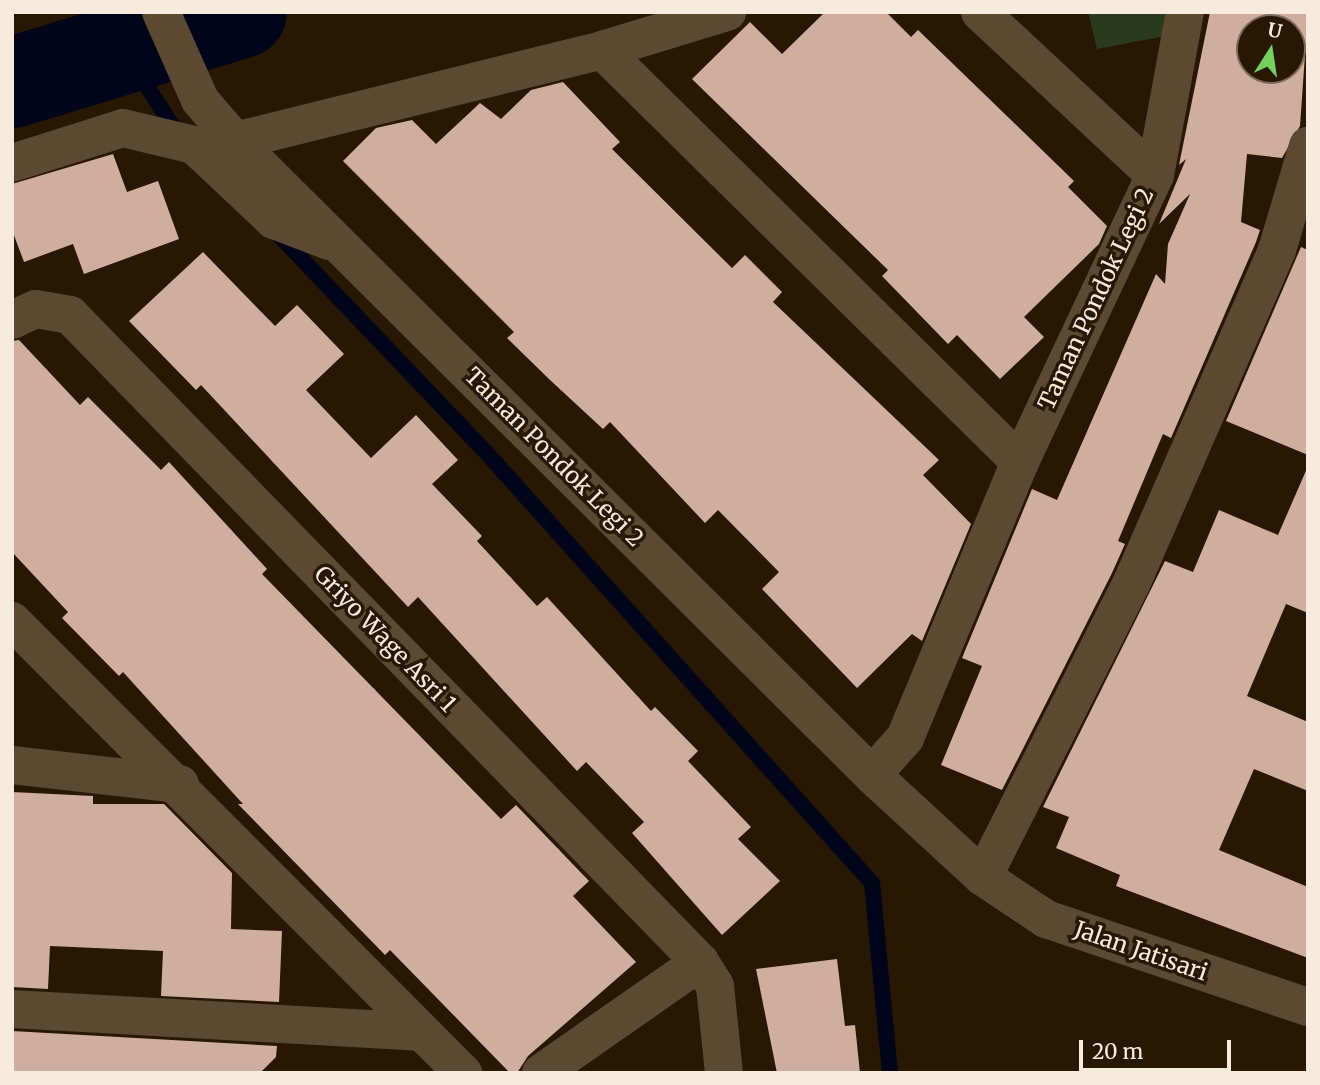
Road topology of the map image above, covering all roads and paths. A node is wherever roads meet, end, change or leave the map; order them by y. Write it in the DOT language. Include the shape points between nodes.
graph roads {
  1 [pos="161,12"];
  2 [pos="727,12"];
  3 [pos="980,12"];
  4 [pos="1185,12"];
  5 [pos="602,50"];
  6 [pos="235,141"];
  7 [pos="1308,146"];
  8 [pos="12,163"];
  9 [pos="1154,175"];
  10 [pos="344,246"];
  11 [pos="12,320"];
  12 [pos="1020,462"];
  13 [pos="12,621"];
  14 [pos="12,765"];
  15 [pos="872,775"];
  16 [pos="180,784"];
  17 [pos="983,877"];
  18 [pos="700,962"];
  19 [pos="1308,1007"];
  20 [pos="12,1009"];
  21 [pos="419,1032"];
  22 [pos="463,1073"];
  23 [pos="541,1073"];
  24 [pos="724,1073"];
  1 -- 6 [label="street, Taman Pondok Legi 2" via="200,100"];
  2 -- 5 [label="street"];
  3 -- 9 [label="street, Taman Pondok Legi 2"];
  4 -- 9 [label="street, Taman Pondok Legi 2"];
  5 -- 6 [label="street"];
  5 -- 12 [label="street"];
  6 -- 10 [label="street, Taman Pondok Legi 2"];
  7 -- 17 [label="street" via="1277,250 1132,582"];
  8 -- 10 [label="street" via="123,128 194,145 274,220"];
  9 -- 12 [label="street, Taman Pondok Legi 2"];
  10 -- 15 [label="street, Taman Pondok Legi 2"];
  11 -- 18 [label="street, Griyo Wage Asri 1" via="36,309 70,315"];
  12 -- 15 [label="street, Taman Pondok Legi 2" via="905,737"];
  13 -- 16 [label="street"];
  14 -- 16 [label="street"];
  15 -- 17 [label="street, Taman Pondok Legi 2"];
  16 -- 21 [label="street"];
  17 -- 19 [label="street, Jalan Jatisari" via="1046,919"];
  18 -- 23 [label="street"];
  18 -- 24 [label="street, Griyo Wage Asri 1" via="715,986"];
  20 -- 21 [label="street"];
  21 -- 22 [label="street"];
}
